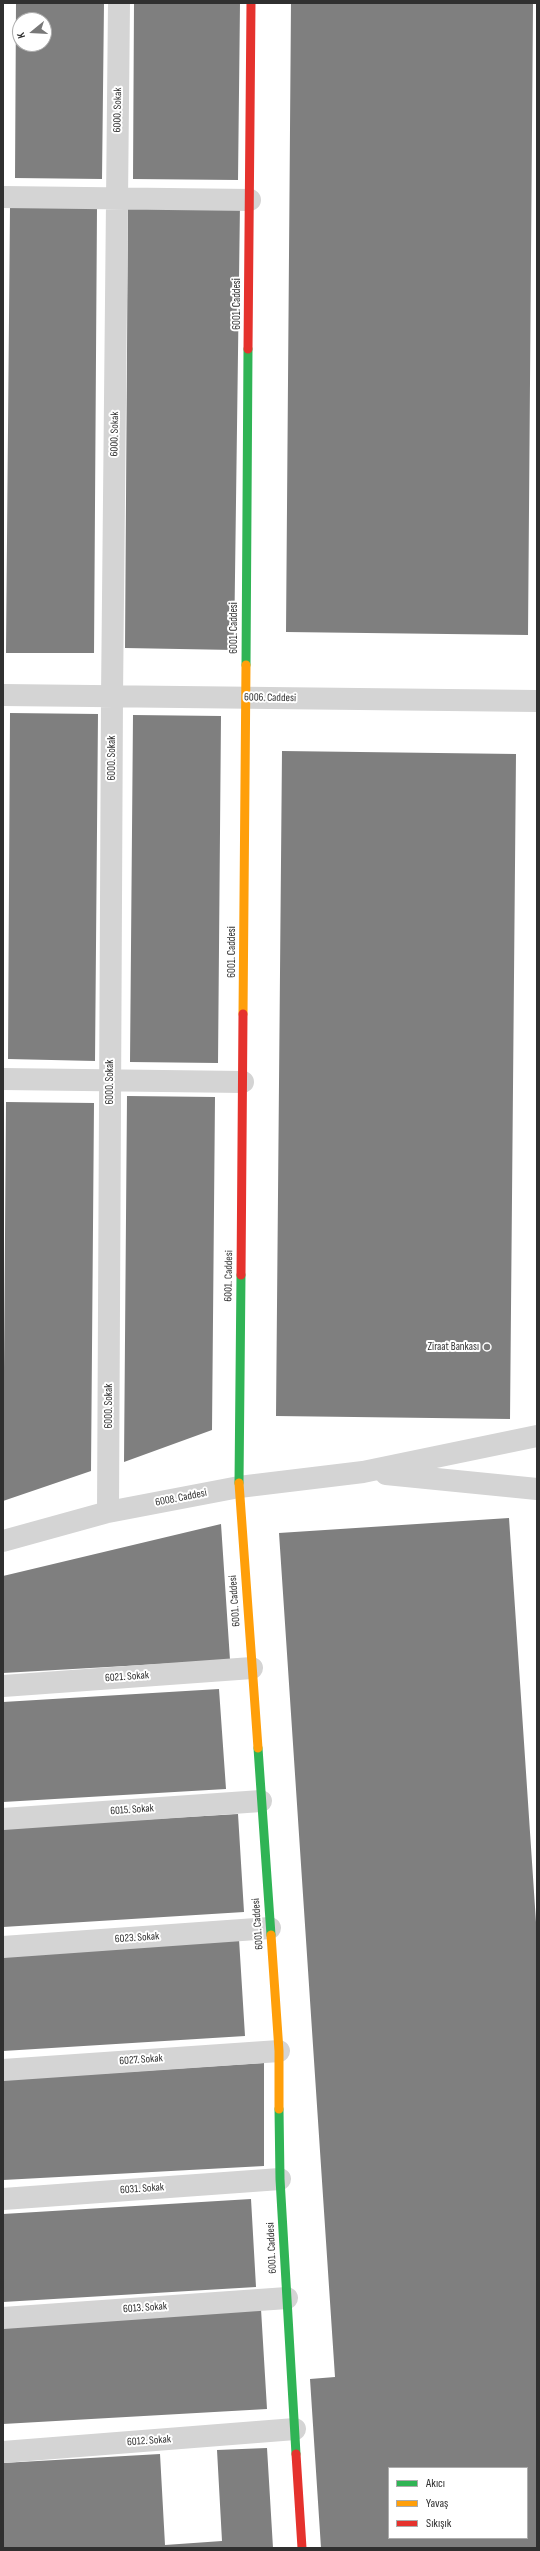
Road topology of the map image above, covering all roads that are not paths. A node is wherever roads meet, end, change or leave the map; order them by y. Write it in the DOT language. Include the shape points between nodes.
graph roads {
  1 [pos="119,3"];
  2 [pos="251,3"];
  3 [pos="3,197"];
  4 [pos="117,198"];
  5 [pos="250,200"];
  6 [pos="3,695"];
  7 [pos="112,696"];
  8 [pos="246,698"];
  9 [pos="537,701"];
  10 [pos="3,1079"];
  11 [pos="110,1081"];
  12 [pos="242,1082"];
  13 [pos="537,1436"];
  14 [pos="363,1472"];
  15 [pos="239,1487"];
  16 [pos="537,1489"];
  17 [pos="108,1512"];
  18 [pos="3,1542"];
  19 [pos="252,1668"];
  20 [pos="3,1686"];
  21 [pos="261,1801"];
  22 [pos="3,1819"];
  23 [pos="270,1928"];
  24 [pos="3,1947"];
  25 [pos="279,2051"];
  26 [pos="3,2070"];
  27 [pos="280,2179"];
  28 [pos="3,2199"];
  29 [pos="287,2298"];
  30 [pos="3,2318"];
  31 [pos="295,2429"];
  32 [pos="3,2452"];
  33 [pos="302,2548"];
  1 -- 4 [label="street, 6000. Sokak"];
  2 -- 5 [label="street, 6001. Caddesi"];
  3 -- 4 [label="street"];
  4 -- 5 [label="street"];
  4 -- 7 [label="street, 6000. Sokak"];
  5 -- 8 [label="street, 6001. Caddesi"];
  6 -- 7 [label="street, 6006. Caddesi"];
  7 -- 8 [label="street, 6006. Caddesi"];
  7 -- 11 [label="street, 6000. Sokak"];
  8 -- 9 [label="street, 6006. Caddesi"];
  8 -- 12 [label="street, 6001. Caddesi"];
  10 -- 11 [label="street"];
  11 -- 12 [label="street"];
  11 -- 17 [label="street, 6000. Sokak"];
  12 -- 15 [label="street, 6001. Caddesi"];
  13 -- 14 [label="street"];
  14 -- 15 [label="street, 6008. Caddesi"];
  14 -- 16 [label="street"];
  15 -- 17 [label="street, 6008. Caddesi"];
  15 -- 19 [label="street, 6001. Caddesi"];
  17 -- 18 [label="street, 6008. Caddesi"];
  19 -- 20 [label="street, 6021. Sokak"];
  19 -- 21 [label="street, 6001. Caddesi"];
  21 -- 22 [label="street, 6015. Sokak"];
  21 -- 23 [label="street, 6001. Caddesi"];
  23 -- 24 [label="street, 6023. Sokak"];
  23 -- 25 [label="street, 6001. Caddesi"];
  25 -- 26 [label="street, 6027. Sokak"];
  25 -- 27 [label="street, 6001. Caddesi"];
  27 -- 28 [label="street, 6031. Sokak"];
  27 -- 29 [label="street, 6001. Caddesi"];
  29 -- 30 [label="street, 6013. Sokak"];
  29 -- 31 [label="street, 6001. Caddesi"];
  31 -- 32 [label="street, 6012. Sokak"];
  31 -- 33 [label="street, 6001. Caddesi"];
}
